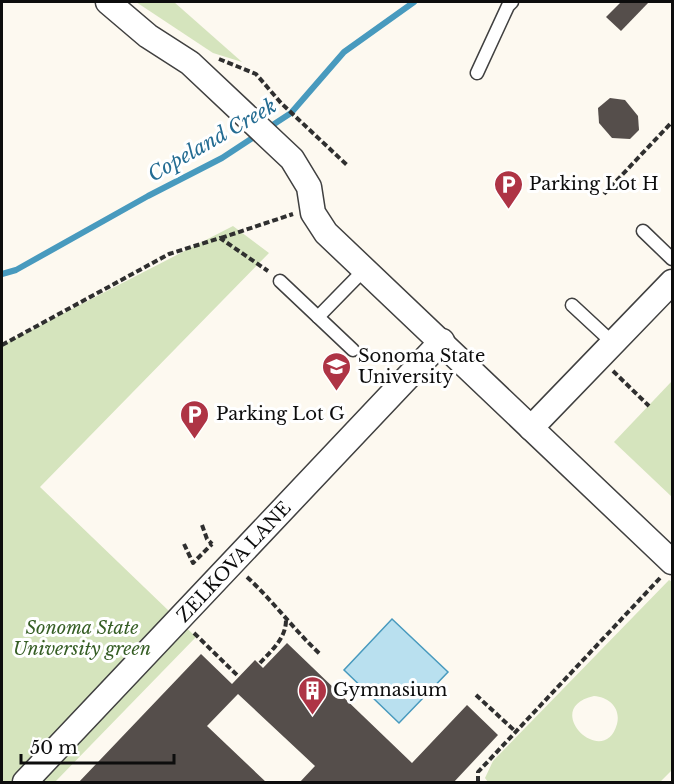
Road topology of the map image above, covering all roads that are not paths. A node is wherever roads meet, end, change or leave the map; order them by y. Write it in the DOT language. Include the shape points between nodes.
graph roads {
  1 [pos="108,2"];
  2 [pos="512,2"];
  3 [pos="477,73"];
  4 [pos="643,231"];
  5 [pos="672,259"];
  6 [pos="364,270"];
  7 [pos="280,281"];
  8 [pos="672,282"];
  9 [pos="572,304"];
  10 [pos="318,317"];
  11 [pos="442,341"];
  12 [pos="614,343"];
  13 [pos="353,350"];
  14 [pos="531,428"];
  15 [pos="667,569"];
  16 [pos="25,783"];
  1 -- 6 [label="street" via="148,36 190,63 292,159 309,187 313,213 326,233"];
  2 -- 3 [label="lane"];
  4 -- 5 [label="lane"];
  6 -- 10 [label="lane"];
  6 -- 11 [label="street"];
  7 -- 10 [label="lane"];
  8 -- 12 [label="street"];
  9 -- 12 [label="lane"];
  10 -- 13 [label="lane"];
  11 -- 14 [label="street"];
  11 -- 16 [label="street, ZELKOVA LANE"];
  12 -- 14 [label="street"];
  14 -- 15 [label="street"];
}
